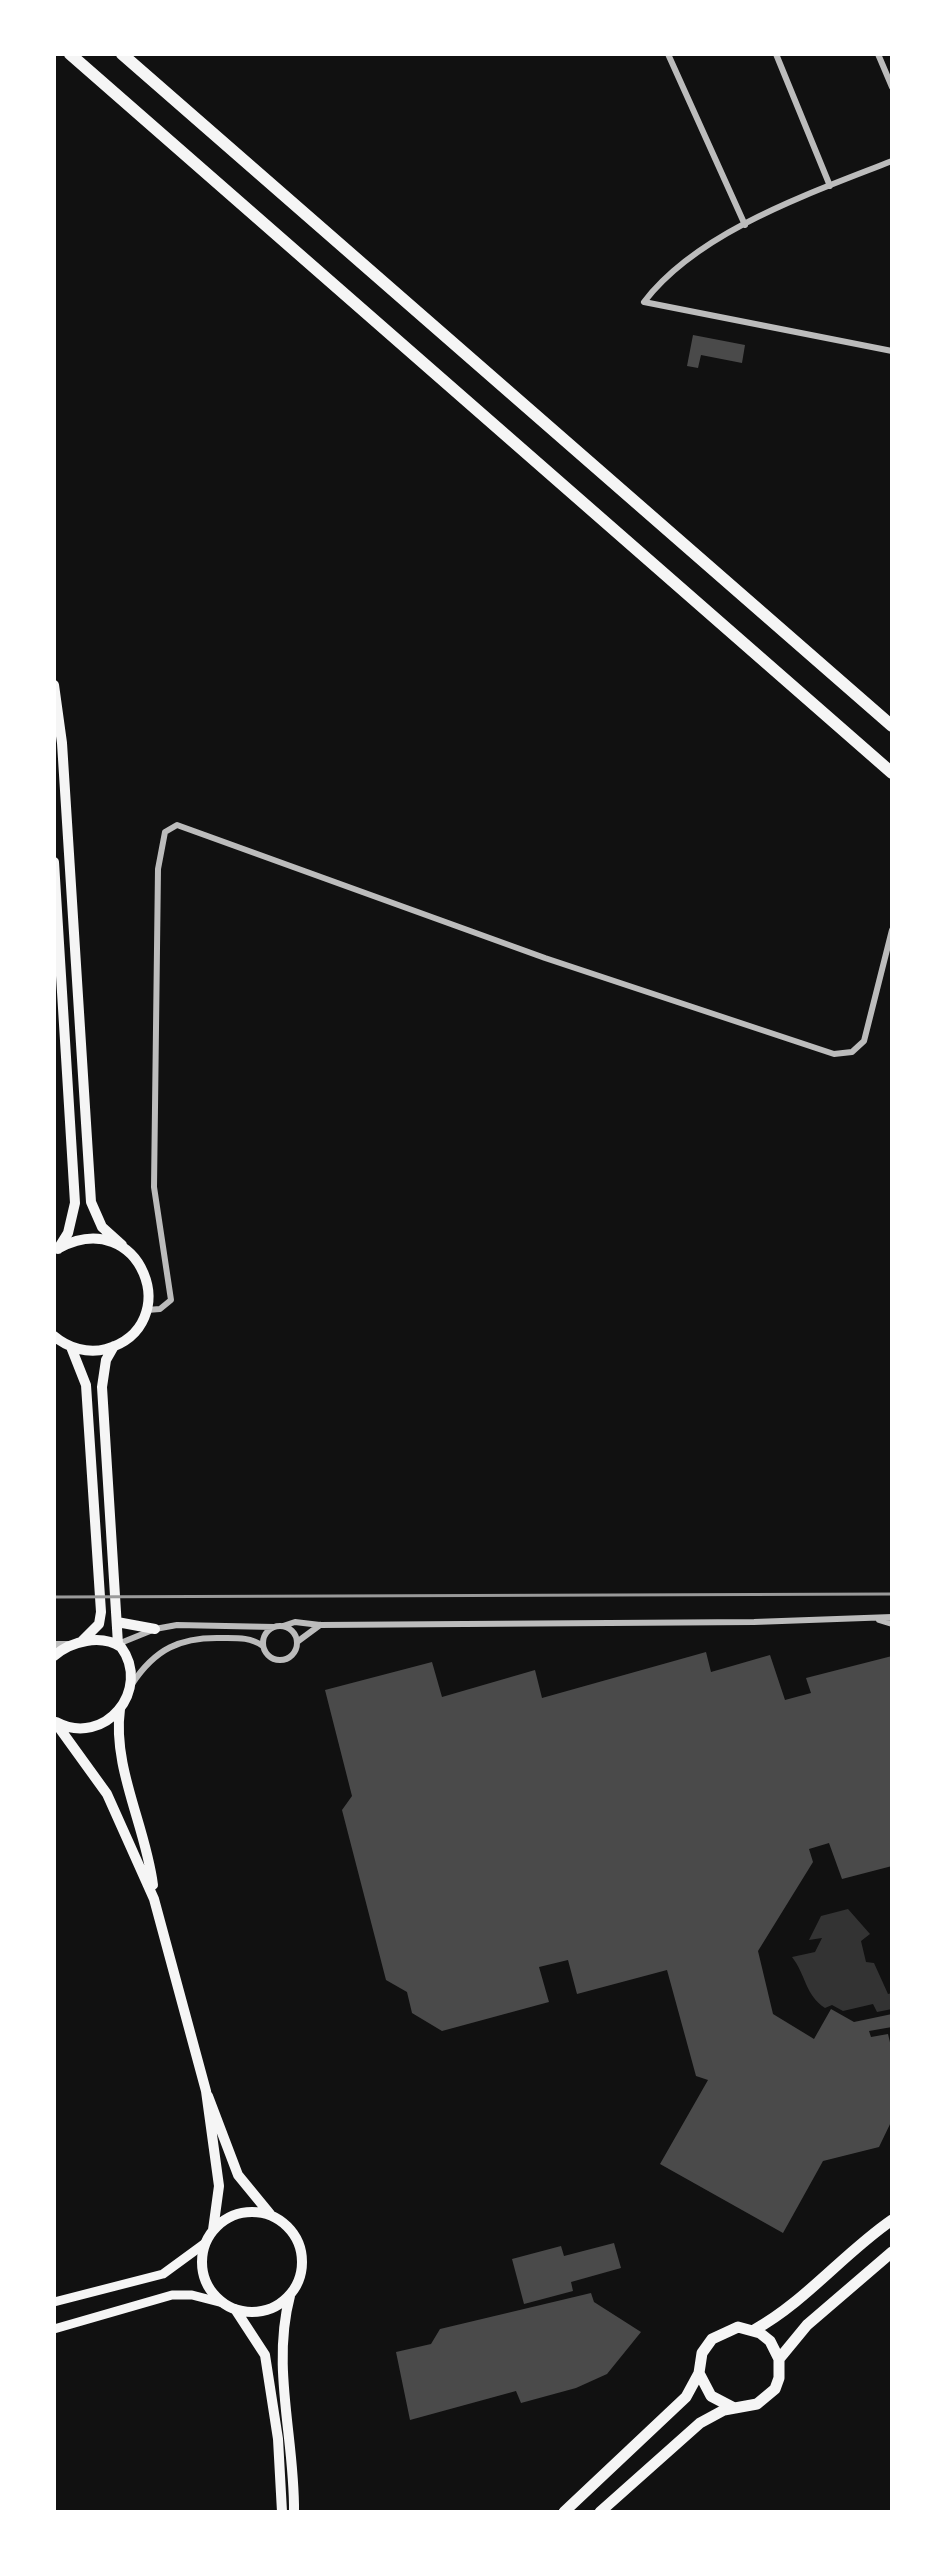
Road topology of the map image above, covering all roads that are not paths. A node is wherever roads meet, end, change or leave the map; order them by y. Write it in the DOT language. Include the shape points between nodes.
graph roads {
  1 [pos="70,54"];
  2 [pos="122,54"];
  3 [pos="668,54"];
  4 [pos="776,54"];
  5 [pos="878,54"];
  6 [pos="892,87"];
  7 [pos="892,161"];
  8 [pos="830,186"];
  9 [pos="745,225"];
  10 [pos="892,351"];
  11 [pos="54,685"];
  12 [pos="892,726"];
  13 [pos="892,773"];
  14 [pos="54,862"];
  15 [pos="892,930"];
  16 [pos="122,1245"];
  17 [pos="56,1250"];
  18 [pos="147,1310"];
  19 [pos="54,1336"];
  20 [pos="114,1346"];
  21 [pos="71,1347"];
  22 [pos="892,1617"];
  23 [pos="875,1619"];
  24 [pos="117,1622"];
  25 [pos="892,1624"];
  26 [pos="320,1625"];
  27 [pos="278,1626"];
  28 [pos="155,1629"];
  29 [pos="297,1642"];
  30 [pos="77,1644"];
  31 [pos="118,1644"];
  32 [pos="54,1645"];
  33 [pos="263,1646"];
  34 [pos="54,1656"];
  35 [pos="126,1694"];
  36 [pos="120,1708"];
  37 [pos="54,1722"];
  38 [pos="154,1899"];
  39 [pos="206,2091"];
  40 [pos="271,2215"];
  41 [pos="892,2220"];
  42 [pos="213,2230"];
  43 [pos="204,2244"];
  44 [pos="892,2252"];
  45 [pos="290,2296"];
  46 [pos="54,2302"];
  47 [pos="223,2303"];
  48 [pos="235,2309"];
  49 [pos="54,2329"];
  50 [pos="754,2330"];
  51 [pos="779,2359"];
  52 [pos="699,2373"];
  53 [pos="734,2408"];
  54 [pos="282,2512"];
  55 [pos="294,2512"];
  56 [pos="562,2512"];
  57 [pos="600,2512"];
  1 -- 13 [label="highway"];
  2 -- 12 [label="highway"];
  3 -- 9 [label="street"];
  4 -- 8 [label="street"];
  5 -- 6 [label="street"];
  7 -- 8 [label="street"];
  8 -- 9 [label="street"];
  9 -- 10 [label="street" via="663,277 644,302"];
  11 -- 16 [label="main road" via="91,1202 102,1227"];
  14 -- 17 [label="main road" via="75,1203 68,1233"];
  15 -- 18 [label="street" via="864,1041 852,1052 834,1054 545,958 177,825 165,832 160,849 157,903 154,1187 171,1300 160,1309"];
  16 -- 17 [label="main road" via="89,1237"];
  16 -- 18 [label="main road" via="145,1274"];
  18 -- 20 [label="main road" via="135,1332"];
  19 -- 21 [label="main road"];
  20 -- 21 [label="main road"];
  20 -- 24 [label="main road" via="102,1387"];
  21 -- 30 [label="main road" via="86,1385 101,1612 99,1624"];
  22 -- 23 [label="street"];
  23 -- 25 [label="street"];
  23 -- 26 [label="street"];
  24 -- 28 [label="main road"];
  24 -- 31 [label="main road"];
  26 -- 27 [label="street" via="306,1621"];
  26 -- 29 [label="street"];
  27 -- 28 [label="street" via="191,1624"];
  27 -- 29 [label="street" via="293,1633"];
  27 -- 33 [label="street" via="266,1635"];
  28 -- 31 [label="street"];
  29 -- 33 [label="street" via="292,1655 283,1660 272,1658"];
  30 -- 31 [label="main road"];
  30 -- 32 [label="street"];
  30 -- 34 [label="main road"];
  31 -- 35 [label="main road" via="129,1663"];
  33 -- 35 [label="street" via="243,1638 177,1642 149,1662"];
  35 -- 36 [label="main road"];
  36 -- 37 [label="main road" via="89,1730"];
  36 -- 38 [label="main road" via="119,1747 149,1857"];
  37 -- 38 [label="main road" via="114,1806"];
  38 -- 39 [label="main road"];
  39 -- 40 [label="main road" via="238,2175"];
  39 -- 42 [label="main road" via="219,2186"];
  40 -- 42 [label="main road" via="237,2214"];
  40 -- 45 [label="main road" via="300,2244 302,2267"];
  41 -- 50 [label="highway"];
  42 -- 43 [label="main road"];
  43 -- 46 [label="main road" via="163,2274"];
  43 -- 47 [label="main road" via="203,2275"];
  44 -- 51 [label="highway" via="807,2325"];
  45 -- 48 [label="main road" via="268,2309"];
  45 -- 55 [label="main road" via="281,2368 292,2444"];
  47 -- 48 [label="main road"];
  47 -- 49 [label="main road" via="172,2295"];
  48 -- 54 [label="main road" via="265,2355"];
  50 -- 51 [label="highway" via="770,2341"];
  50 -- 52 [label="highway" via="738,2327 716,2335 702,2353"];
  51 -- 53 [label="highway" via="779,2378 767,2398"];
  52 -- 53 [label="highway" via="711,2396"];
  52 -- 56 [label="highway" via="682,2401"];
  53 -- 57 [label="highway" via="693,2428"];
}
